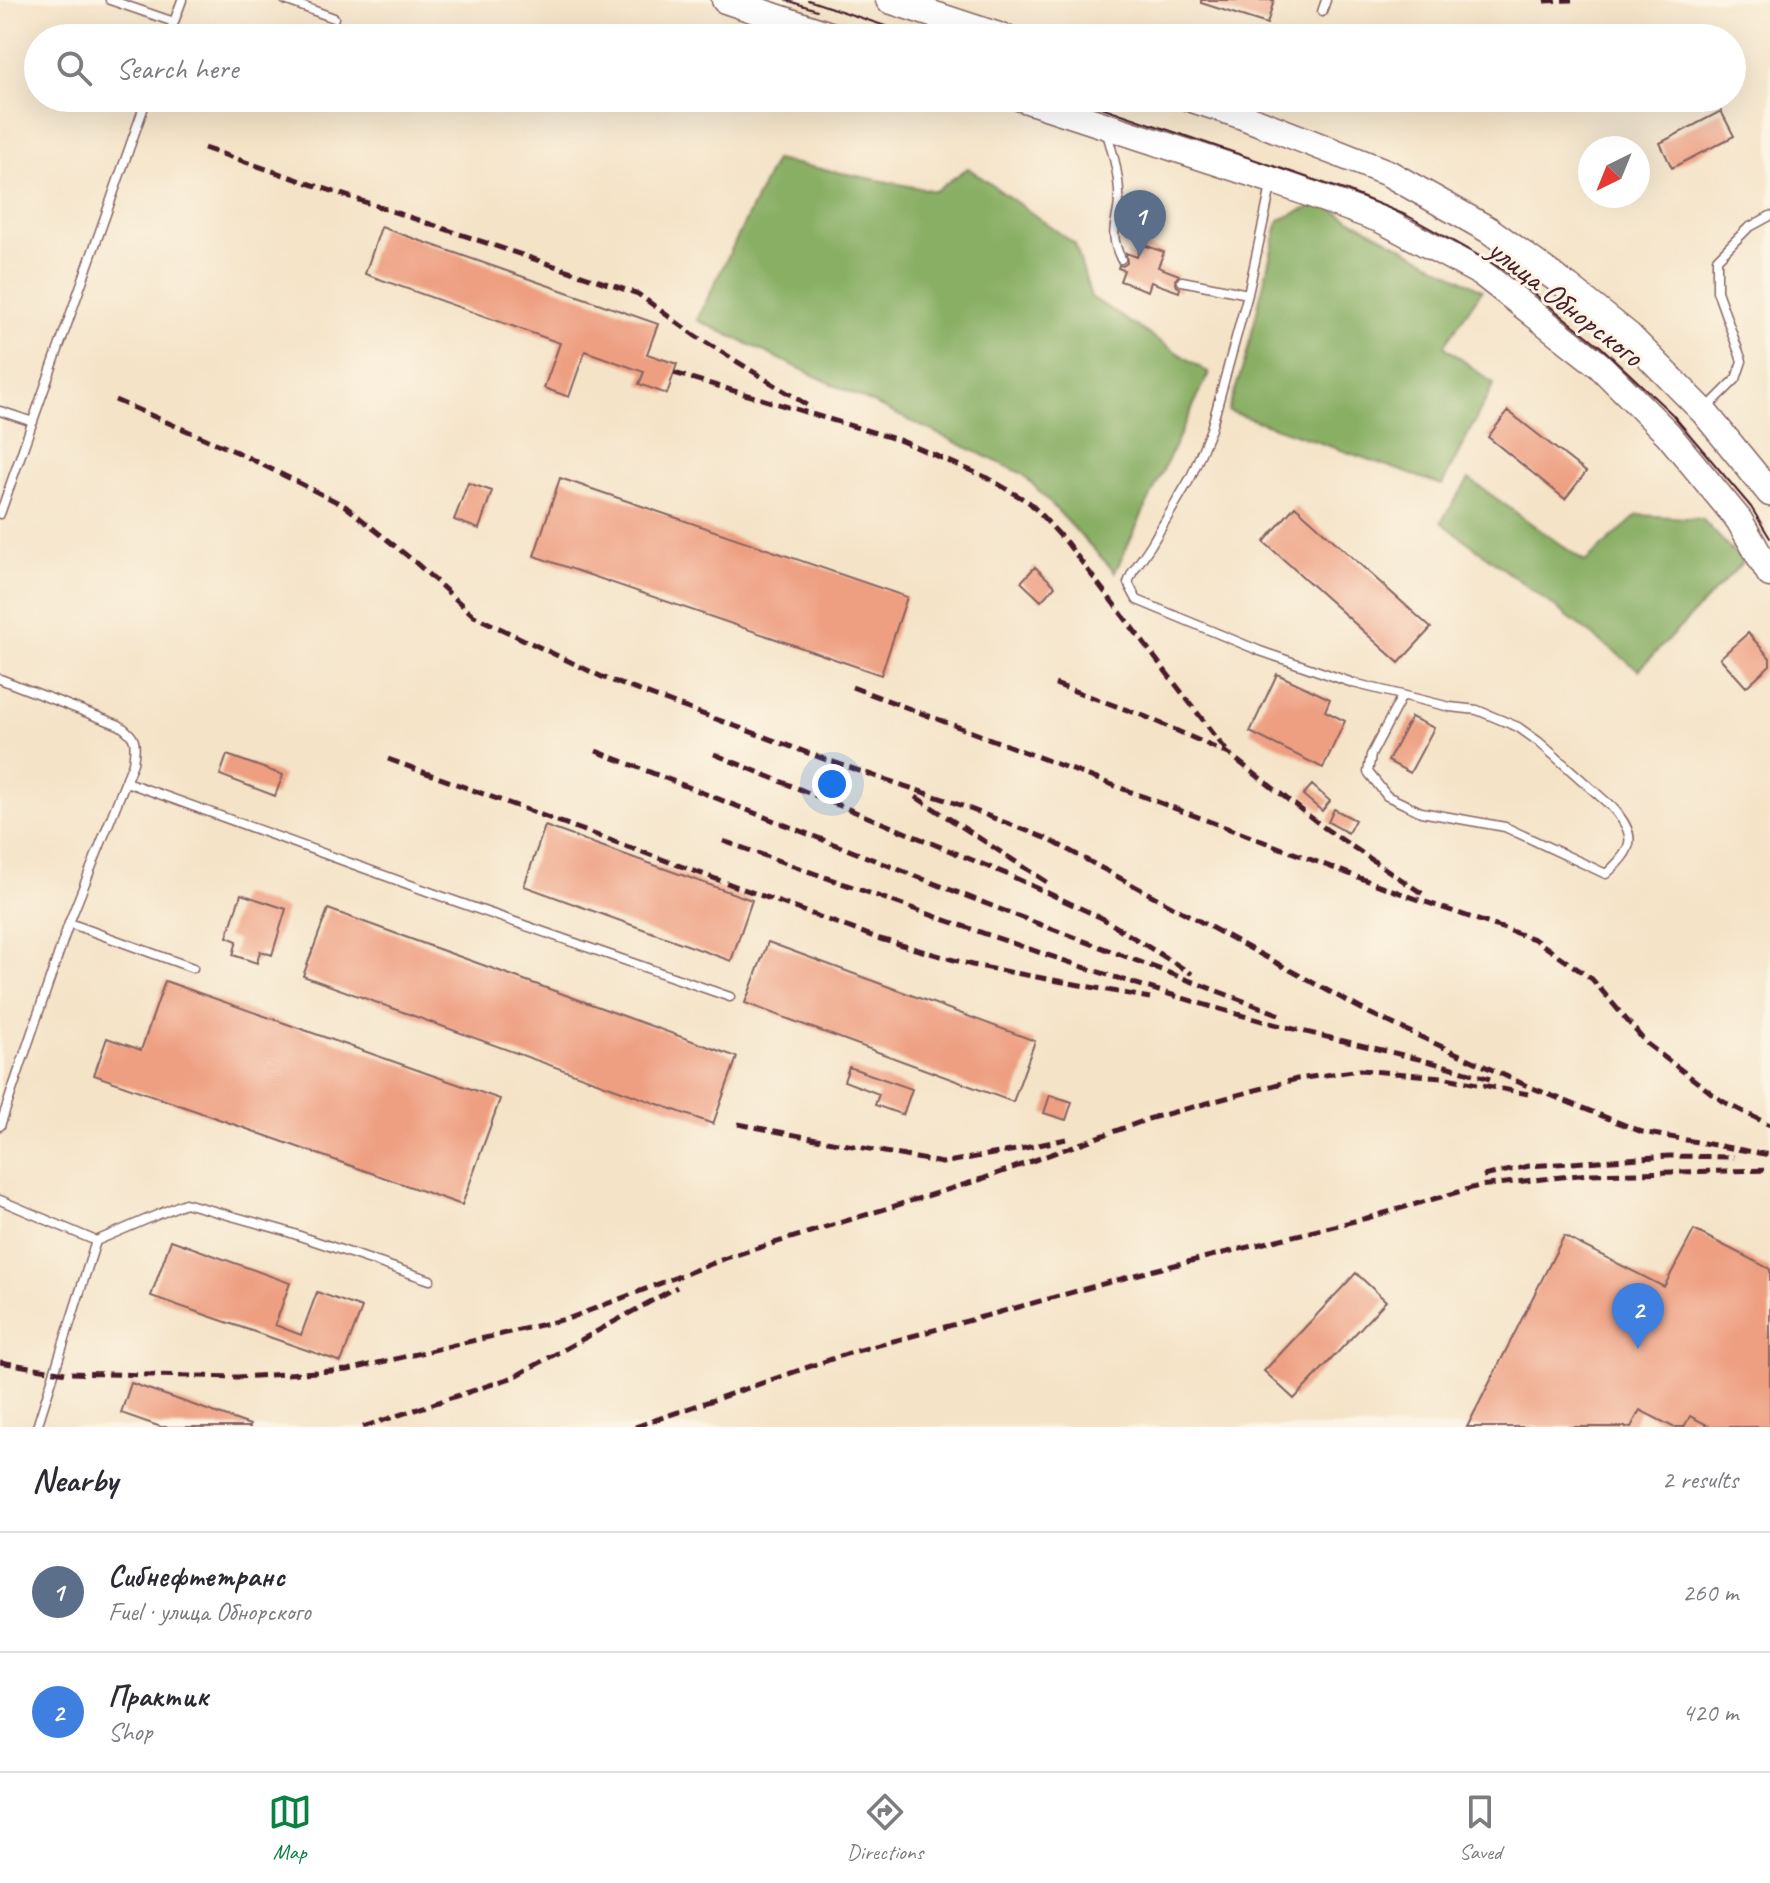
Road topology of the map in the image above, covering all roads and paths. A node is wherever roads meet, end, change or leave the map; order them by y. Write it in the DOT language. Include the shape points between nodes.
graph roads {
  1 [pos="110,0"];
  2 [pos="182,0"];
  3 [pos="285,0"];
  4 [pos="725,0"];
  5 [pos="889,0"];
  6 [pos="1326,0"];
  7 [pos="751,4"];
  8 [pos="1322,12"];
  9 [pos="334,18"];
  10 [pos="174,22"];
  11 [pos="803,24"];
  12 [pos="962,24"];
  13 [pos="142,112"];
  14 [pos="1064,112"];
  15 [pos="1231,112"];
  16 [pos="1104,125"];
  17 [pos="1275,181"];
  18 [pos="1770,216"];
  19 [pos="1121,259"];
  20 [pos="1182,281"];
  21 [pos="1248,294"];
  22 [pos="0,411"];
  23 [pos="1704,412"];
  24 [pos="33,422"];
  25 [pos="1770,493"];
  26 [pos="0,514"];
  27 [pos="1770,574"];
  28 [pos="0,679"];
  29 [pos="1402,696"];
  30 [pos="126,782"];
  31 [pos="69,923"];
  32 [pos="193,968"];
  33 [pos="730,997"];
  34 [pos="0,1126"];
  35 [pos="0,1200"];
  36 [pos="96,1241"];
  37 [pos="430,1280"];
  38 [pos="37,1427"];
  1 -- 10 [label="lane"];
  2 -- 10 [label="lane"];
  3 -- 9 [label="lane"];
  4 -- 7 [label="main road"];
  5 -- 12 [label="main road"];
  6 -- 8 [label="lane"];
  7 -- 11 [label="main road"];
  13 -- 24 [label="lane"];
  14 -- 16 [label="main road, улица Обнорского"];
  15 -- 23 [label="main road, улица Обнорского" via="1388,173 1489,230 1628,335"];
  16 -- 17 [label="main road, улица Обнорского"];
  16 -- 19 [label="lane" via="1116,162 1120,195 1114,245"];
  17 -- 21 [label="lane"];
  17 -- 27 [label="main road, улица Обнорского" via="1382,220 1483,274 1589,357 1699,471 1739,520"];
  18 -- 23 [label="lane" via="1748,228 1717,259 1717,291 1742,361 1736,379"];
  20 -- 21 [label="lane"];
  21 -- 29 [label="lane" via="1211,429 1191,477 1128,583 1137,600 1260,651"];
  22 -- 24 [label="lane"];
  23 -- 25 [label="main road, улица Обнорского"];
  24 -- 26 [label="lane"];
  28 -- 30 [label="lane" via="130,732 136,743"];
  29 -- 29 [label="lane" via="1477,710 1539,742 1622,819 1630,831 1620,862 1606,874 1505,827 1421,812 1387,796 1368,772 1371,755"];
  30 -- 31 [label="lane"];
  30 -- 33 [label="lane"];
  31 -- 32 [label="lane"];
  31 -- 34 [label="lane"];
  35 -- 36 [label="lane"];
  36 -- 37 [label="lane" via="185,1203"];
  36 -- 38 [label="lane"];
}
